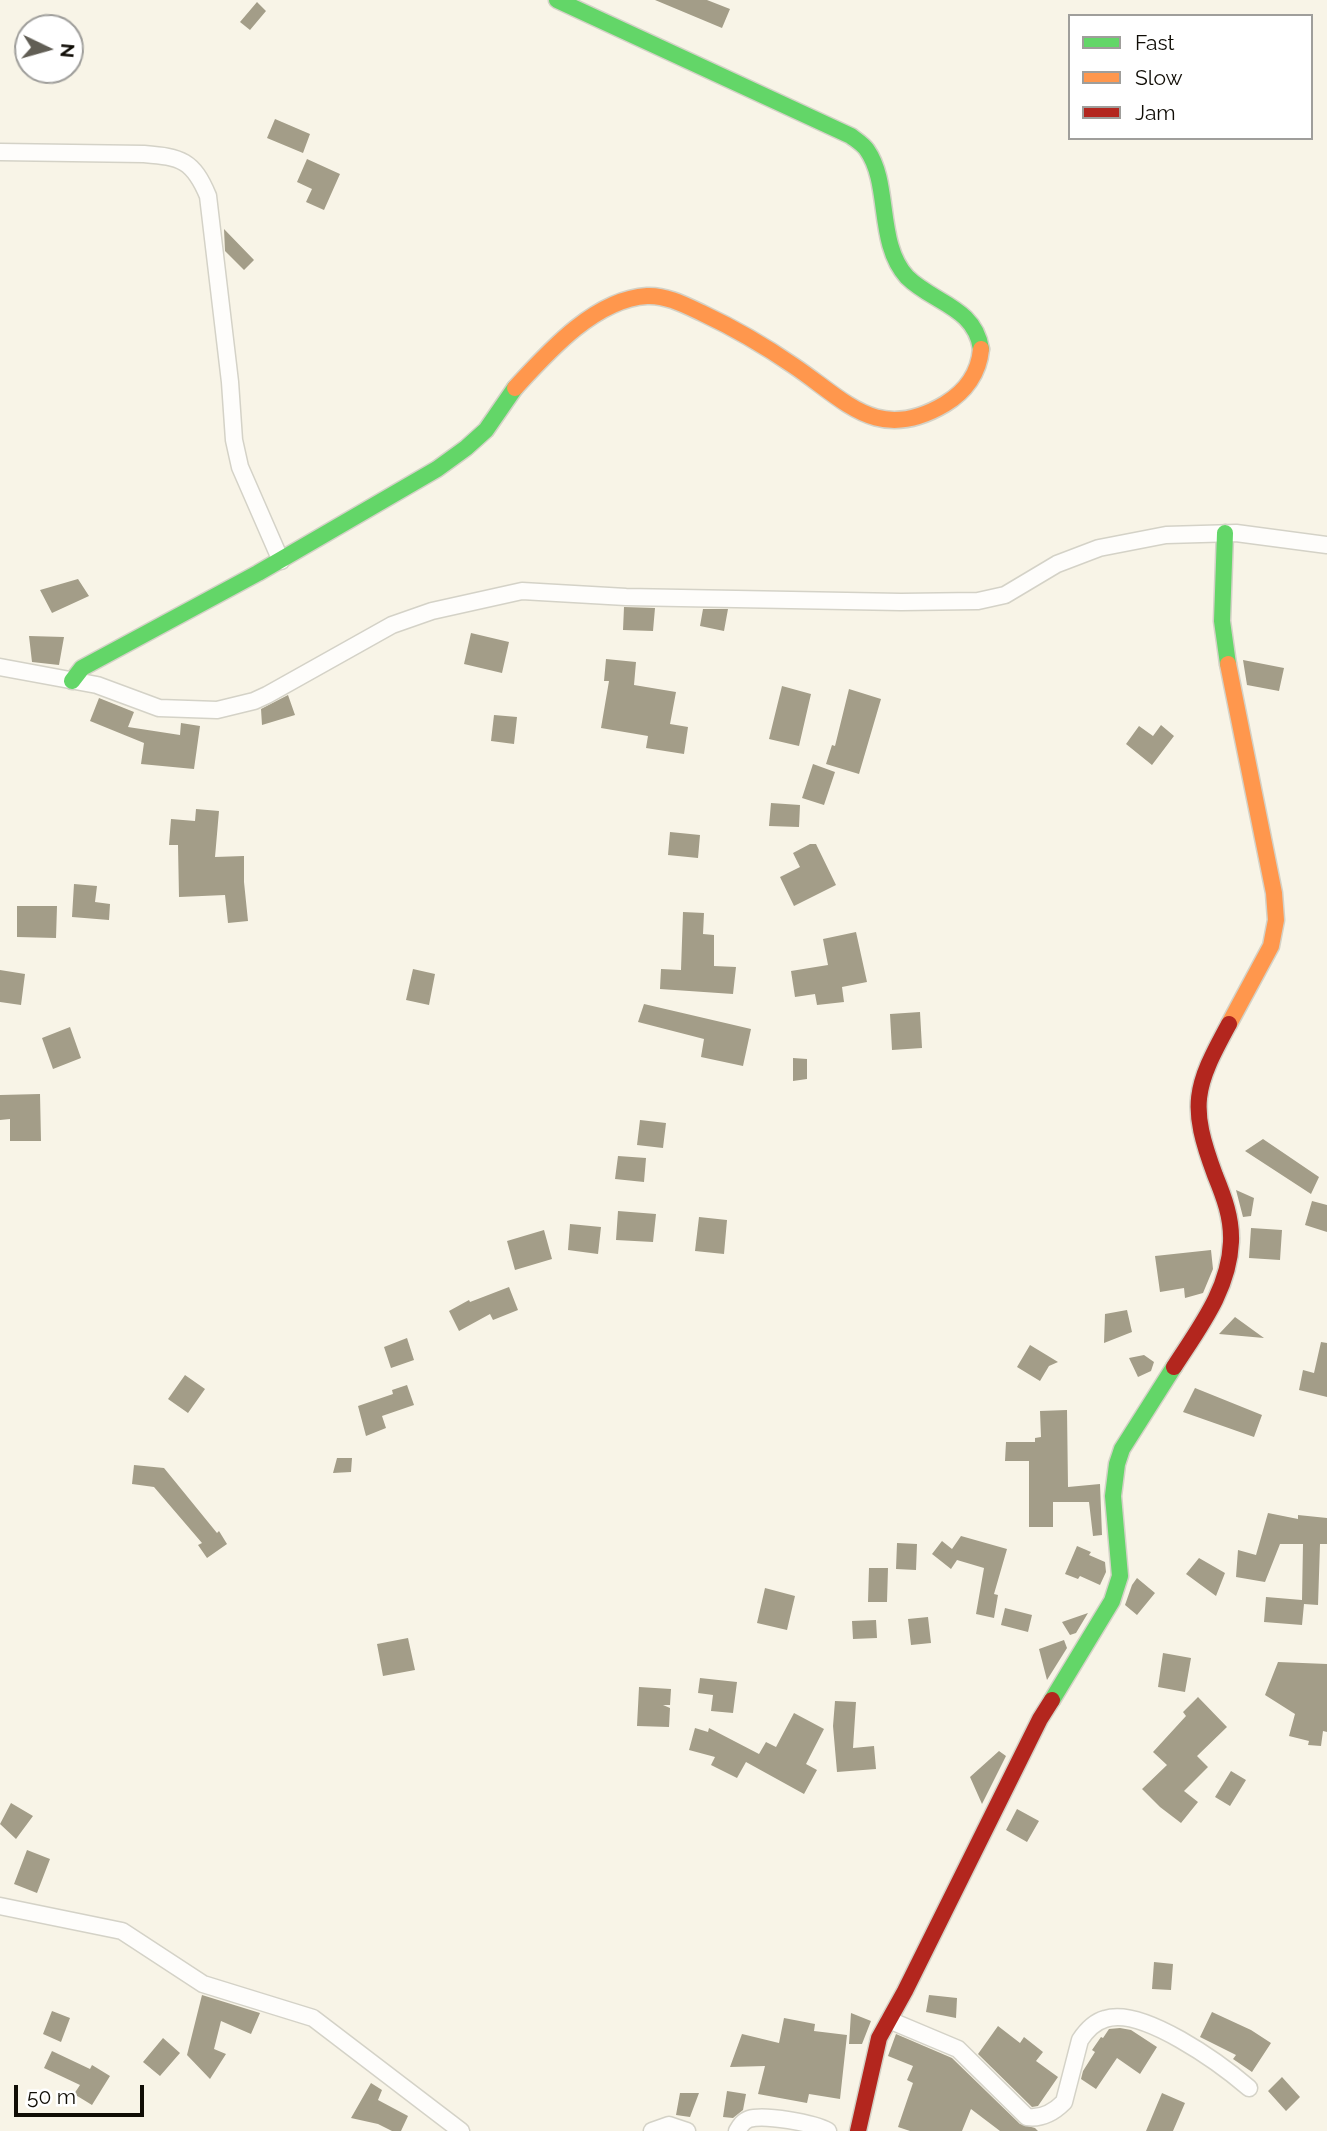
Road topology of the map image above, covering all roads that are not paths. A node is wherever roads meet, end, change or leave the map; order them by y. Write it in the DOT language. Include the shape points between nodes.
graph roads {
  1 [pos="557,0"];
  2 [pos="0,152"];
  3 [pos="1225,533"];
  4 [pos="1327,545"];
  5 [pos="281,561"];
  6 [pos="0,667"];
  7 [pos="72,681"];
  8 [pos="0,1906"];
  9 [pos="889,2020"];
  10 [pos="1249,2088"];
  11 [pos="461,2131"];
  12 [pos="652,2131"];
  13 [pos="687,2131"];
  14 [pos="737,2131"];
  15 [pos="828,2131"];
  16 [pos="858,2131"];
  1 -- 5 [label="street" via="850,136 866,148 897,264 913,283 951,306 979,332 984,349 978,367 971,381 946,403 915,417 879,419 859,414 796,367 685,305 655,296 627,301 597,312 578,327 513,391 497,418 459,454"];
  2 -- 5 [label="street" via="168,156 186,162 199,175 208,196 234,440 240,467"];
  3 -- 4 [label="street"];
  3 -- 7 [label="street" via="1166,535 1099,548 1057,564 1005,595 978,601 522,591 413,616 260,698 217,710 159,708 104,687"];
  3 -- 9 [label="street" via="1222,621 1227,659 1276,920 1270,946 1199,1088 1203,1143 1228,1209 1231,1242 1227,1272 1210,1310 1114,1467 1120,1576 1112,1601 1040,1719"];
  5 -- 7 [label="street" via="82,668"];
  6 -- 7 [label="street"];
  8 -- 11 [label="street" via="122,1931 203,1984 313,2018"];
  9 -- 10 [label="street" via="958,2049 1027,2117 1041,2117 1064,2102 1080,2040 1107,2018 1135,2019 1196,2048"];
  9 -- 16 [label="street" via="877,2042"];
  12 -- 13 [label="street" via="669,2124"];
  14 -- 15 [label="street" via="754,2119 809,2123"];
}
